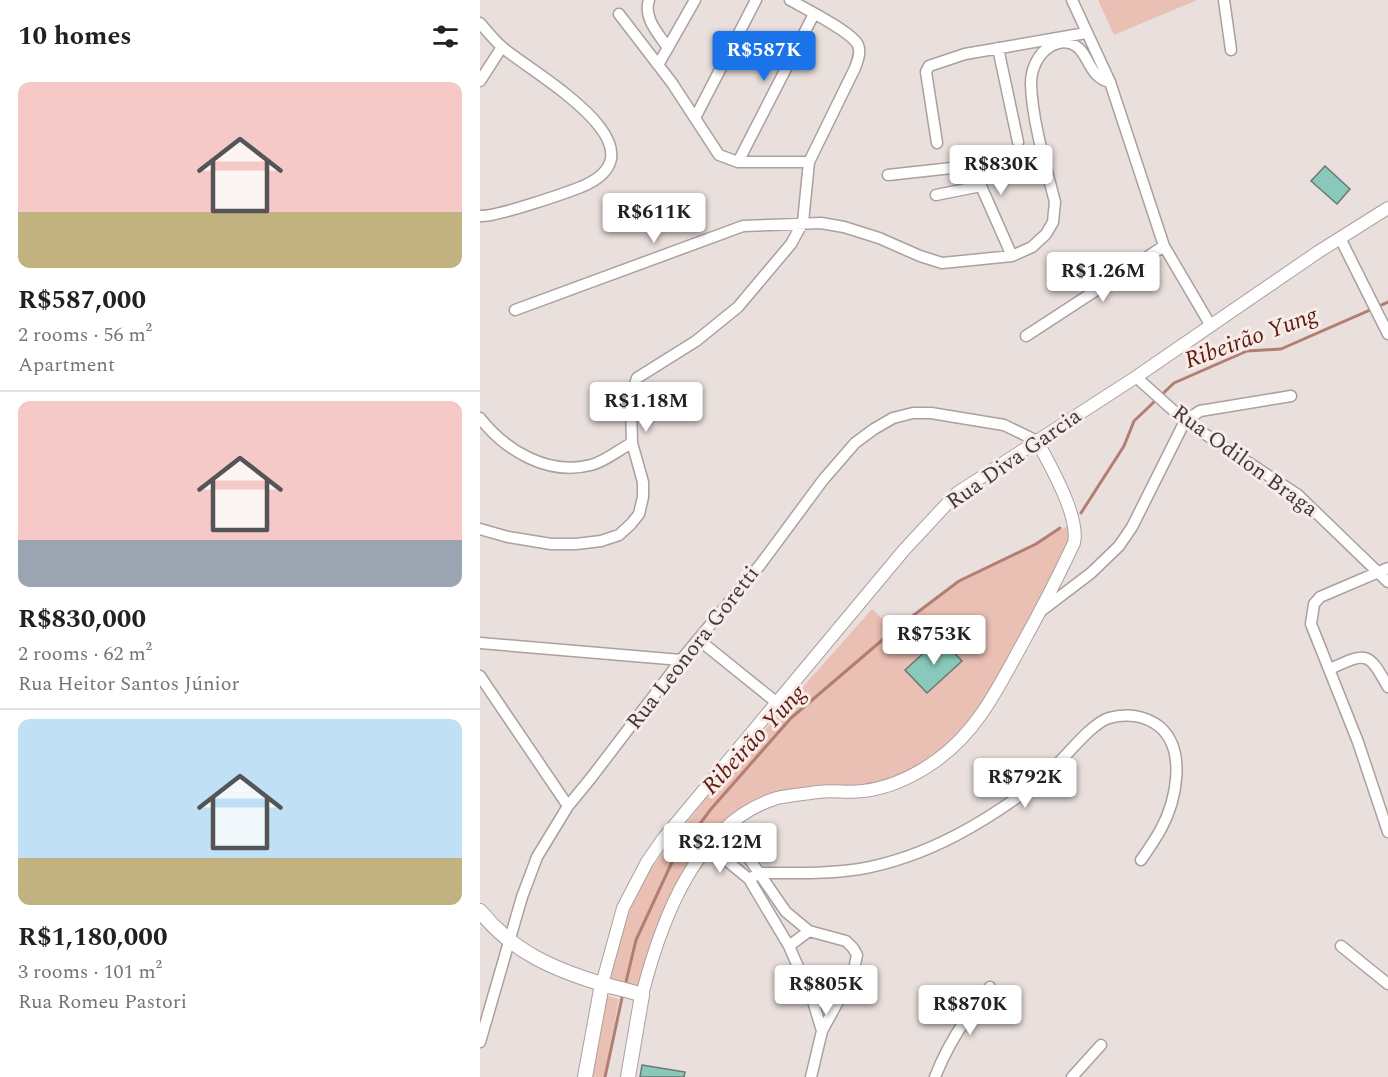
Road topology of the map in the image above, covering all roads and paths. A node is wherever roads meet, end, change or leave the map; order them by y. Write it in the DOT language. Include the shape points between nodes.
graph roads {
  1 [pos="649,0"];
  2 [pos="695,0"];
  3 [pos="756,0"];
  4 [pos="790,0"];
  5 [pos="1072,0"];
  6 [pos="1224,0"];
  7 [pos="618,14"];
  8 [pos="814,14"];
  9 [pos="480,23"];
  10 [pos="1086,33"];
  11 [pos="502,47"];
  12 [pos="668,48"];
  13 [pos="998,48"];
  14 [pos="1231,50"];
  15 [pos="658,65"];
  16 [pos="480,81"];
  17 [pos="1110,82"];
  18 [pos="695,118"];
  19 [pos="1018,142"];
  20 [pos="937,143"];
  21 [pos="738,162"];
  22 [pos="809,162"];
  23 [pos="888,176"];
  24 [pos="981,186"];
  25 [pos="936,195"];
  26 [pos="1388,208"];
  27 [pos="480,216"];
  28 [pos="803,222"];
  29 [pos="1340,238"];
  30 [pos="1164,246"];
  31 [pos="1012,256"];
  32 [pos="515,310"];
  33 [pos="1211,326"];
  34 [pos="1388,334"];
  35 [pos="1026,336"];
  36 [pos="1136,377"];
  37 [pos="1291,396"];
  38 [pos="480,418"];
  39 [pos="1185,421"];
  40 [pos="1037,441"];
  41 [pos="633,443"];
  42 [pos="480,529"];
  43 [pos="1383,570"];
  44 [pos="1388,582"];
  45 [pos="1040,611"];
  46 [pos="699,640"];
  47 [pos="480,643"];
  48 [pos="681,660"];
  49 [pos="1329,669"];
  50 [pos="480,676"];
  51 [pos="1388,687"];
  52 [pos="776,702"];
  53 [pos="568,806"];
  54 [pos="728,828"];
  55 [pos="1388,832"];
  56 [pos="709,846"];
  57 [pos="1141,860"];
  58 [pos="760,873"];
  59 [pos="749,879"];
  60 [pos="480,911"];
  61 [pos="809,931"];
  62 [pos="509,942"];
  63 [pos="789,946"];
  64 [pos="1341,946"];
  65 [pos="1388,984"];
  66 [pos="608,986"];
  67 [pos="990,987"];
  68 [pos="639,994"];
  69 [pos="839,1000"];
  70 [pos="813,1001"];
  71 [pos="822,1031"];
  72 [pos="480,1042"];
  73 [pos="1101,1045"];
  74 [pos="585,1077"];
  75 [pos="628,1077"];
  76 [pos="811,1077"];
  77 [pos="935,1077"];
  78 [pos="1072,1077"];
  1 -- 12 [label="street" via="651,23"];
  2 -- 12 [label="street"];
  3 -- 18 [label="street"];
  4 -- 8 [label="street"];
  5 -- 10 [label="street"];
  6 -- 14 [label="street"];
  7 -- 15 [label="street"];
  8 -- 21 [label="street"];
  8 -- 22 [label="street" via="852,38 858,44 859,55"];
  9 -- 11 [label="street"];
  10 -- 13 [label="street"];
  10 -- 17 [label="street"];
  11 -- 16 [label="street"];
  11 -- 27 [label="street" via="585,109 605,134 612,158 603,173 581,187"];
  12 -- 15 [label="street"];
  13 -- 19 [label="street"];
  13 -- 20 [label="street" via="936,62 927,68"];
  15 -- 18 [label="street"];
  17 -- 30 [label="street"];
  17 -- 31 [label="street" via="1098,78 1072,43 1057,43 1038,57 1031,83 1055,213 1046,234 1032,247"];
  18 -- 21 [label="street" via="714,151"];
  21 -- 22 [label="street"];
  22 -- 28 [label="street"];
  23 -- 24 [label="street" via="965,166 972,169"];
  24 -- 25 [label="street"];
  24 -- 31 [label="street"];
  26 -- 29 [label="street, Rua Diva Garcia"];
  28 -- 31 [label="street" via="844,227 942,263"];
  28 -- 32 [label="street" via="727,230"];
  28 -- 41 [label="street" via="791,244 738,307 696,341 637,378 631,405"];
  29 -- 33 [label="street, Rua Diva Garcia"];
  29 -- 34 [label="street"];
  30 -- 33 [label="street"];
  30 -- 35 [label="street"];
  33 -- 36 [label="street, Rua Diva Garcia"];
  36 -- 39 [label="street, Rua Odilon Braga"];
  36 -- 40 [label="street, Rua Diva Garcia"];
  37 -- 39 [label="street" via="1200,411"];
  38 -- 41 [label="street" via="507,445 551,466 592,465"];
  39 -- 43 [label="street, Rua Odilon Braga" via="1298,495"];
  39 -- 45 [label="street" via="1119,546 1091,573"];
  40 -- 45 [label="street" via="1063,494 1076,536"];
  40 -- 46 [label="street, Rua Leonora Goretti" via="1004,425 932,413 893,418 874,429 855,443 823,480"];
  40 -- 52 [label="street, Rua Diva Garcia" via="957,493"];
  41 -- 42 [label="street" via="643,497 639,514 619,535 601,541 551,544"];
  43 -- 44 [label="street, Rua Odilon Braga"];
  43 -- 49 [label="street" via="1320,597 1314,604 1311,624"];
  45 -- 54 [label="street" via="975,725 936,760 909,777 877,788 777,799 751,810"];
  46 -- 48 [label="street, Rua Leonora Goretti"];
  46 -- 52 [label="street"];
  47 -- 48 [label="street"];
  48 -- 53 [label="street, Rua Leonora Goretti"];
  49 -- 51 [label="street" via="1367,657"];
  49 -- 55 [label="street"];
  50 -- 53 [label="street"];
  52 -- 66 [label="street, Rua Diva Garcia" via="677,820 647,862 623,908"];
  53 -- 62 [label="street, Rua Leonora Goretti" via="537,857"];
  54 -- 56 [label="street"];
  54 -- 58 [label="street"];
  56 -- 59 [label="street"];
  56 -- 68 [label="street" via="665,919"];
  57 -- 58 [label="street" via="1161,828 1171,802 1175,753 1167,734 1152,721 1129,714 1106,719 1088,732 1044,778 1010,802 951,838 911,856 860,869"];
  58 -- 59 [label="street"];
  58 -- 61 [label="street" via="786,912"];
  59 -- 63 [label="street"];
  60 -- 62 [label="main road"];
  61 -- 63 [label="street"];
  61 -- 69 [label="street" via="846,941 857,956 853,974"];
  62 -- 66 [label="main road" via="562,971"];
  62 -- 72 [label="street, Rua Leonora Goretti"];
  63 -- 70 [label="street"];
  64 -- 65 [label="street"];
  66 -- 68 [label="main road"];
  66 -- 74 [label="main road, Rua Diva Garcia"];
  67 -- 77 [label="street" via="964,1018"];
  68 -- 75 [label="main road"];
  69 -- 70 [label="street"];
  69 -- 71 [label="street"];
  70 -- 71 [label="street"];
  71 -- 76 [label="street"];
  73 -- 78 [label="street"];
}
